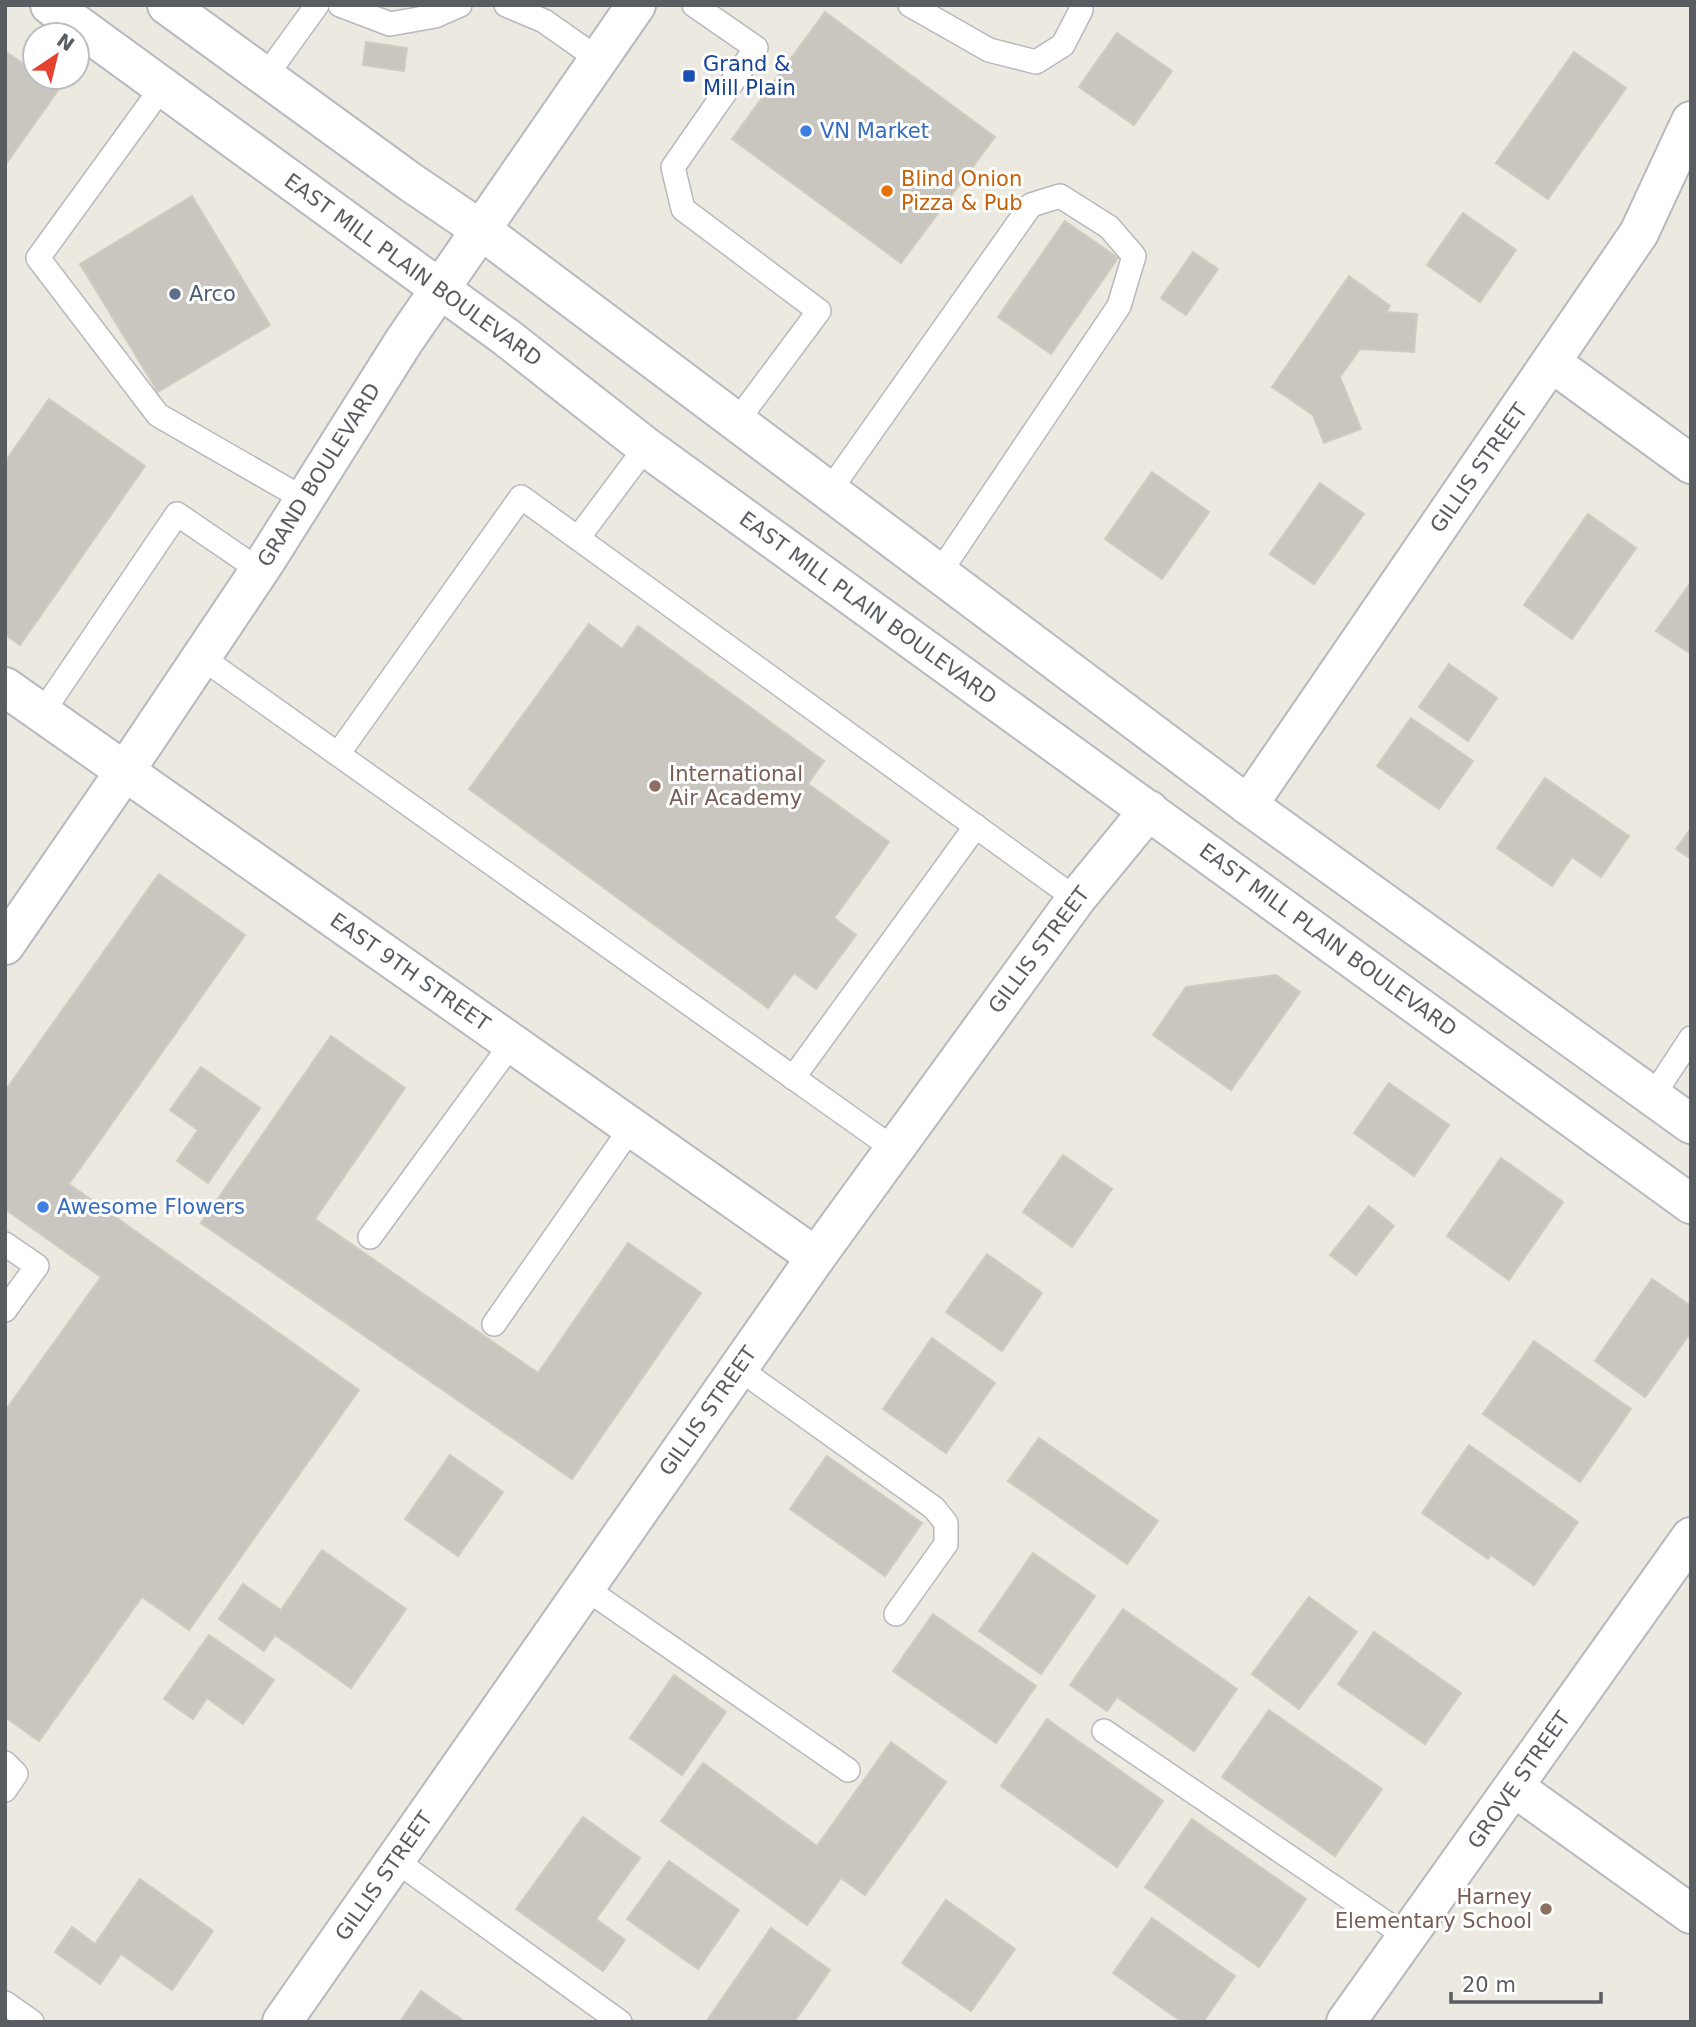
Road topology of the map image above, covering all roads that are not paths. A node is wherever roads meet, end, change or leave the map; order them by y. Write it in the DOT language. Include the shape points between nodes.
graph roads {
  1 [pos="50,5"];
  2 [pos="167,5"];
  3 [pos="317,5"];
  4 [pos="340,5"];
  5 [pos="460,5"];
  6 [pos="506,5"];
  7 [pos="636,5"];
  8 [pos="694,5"];
  9 [pos="910,5"];
  10 [pos="1081,5"];
  11 [pos="598,59"];
  12 [pos="265,77"];
  13 [pos="163,86"];
  14 [pos="1691,121"];
  15 [pos="481,230"];
  16 [pos="440,289"];
  17 [pos="1552,363"];
  18 [pos="737,421"];
  19 [pos="646,447"];
  20 [pos="1691,464"];
  21 [pos="830,490"];
  22 [pos="304,499"];
  23 [pos="578,538"];
  24 [pos="259,570"];
  25 [pos="938,575"];
  26 [pos="201,657"];
  27 [pos="5,687"];
  28 [pos="42,713"];
  29 [pos="338,754"];
  30 [pos="125,771"];
  31 [pos="1248,805"];
  32 [pos="1149,810"];
  33 [pos="976,826"];
  34 [pos="1076,899"];
  35 [pos="5,945"];
  36 [pos="1691,1038"];
  37 [pos="512,1043"];
  38 [pos="793,1078"];
  39 [pos="1653,1096"];
  40 [pos="1691,1124"];
  41 [pos="631,1128"];
  42 [pos="894,1149"];
  43 [pos="1691,1203"];
  44 [pos="370,1237"];
  45 [pos="5,1244"];
  46 [pos="816,1257"];
  47 [pos="5,1310"];
  48 [pos="494,1324"];
  49 [pos="738,1367"];
  50 [pos="1691,1537"];
  51 [pos="586,1588"];
  52 [pos="897,1614"];
  53 [pos="1104,1731"];
  54 [pos="848,1770"];
  55 [pos="1514,1787"];
  56 [pos="396,1860"];
  57 [pos="1691,1914"];
  58 [pos="1407,1937"];
  59 [pos="5,2003"];
  60 [pos="32,2022"];
  61 [pos="282,2022"];
  62 [pos="620,2022"];
  63 [pos="1346,2022"];
  1 -- 13 [label="main road, EAST MILL PLAIN BOULEVARD"];
  2 -- 12 [label="main road"];
  3 -- 12 [label="lane"];
  4 -- 5 [label="lane" via="390,24 435,16"];
  6 -- 11 [label="lane" via="544,21"];
  7 -- 11 [label="main road, GRAND BOULEVARD"];
  8 -- 18 [label="lane" via="755,48 673,167 683,209 819,311"];
  9 -- 10 [label="lane" via="989,50 1036,62 1063,45"];
  11 -- 15 [label="main road, GRAND BOULEVARD"];
  12 -- 15 [label="main road"];
  13 -- 16 [label="main road, EAST MILL PLAIN BOULEVARD"];
  13 -- 22 [label="lane" via="38,258 158,415"];
  14 -- 17 [label="main road, GILLIS STREET" via="1639,233"];
  15 -- 16 [label="main road, GRAND BOULEVARD"];
  15 -- 18 [label="main road"];
  16 -- 19 [label="main road, EAST MILL PLAIN BOULEVARD"];
  16 -- 22 [label="main road, GRAND BOULEVARD"];
  17 -- 20 [label="main road"];
  17 -- 31 [label="main road, GILLIS STREET"];
  18 -- 21 [label="main road"];
  19 -- 23 [label="lane"];
  19 -- 32 [label="main road, EAST MILL PLAIN BOULEVARD"];
  21 -- 25 [label="main road"];
  21 -- 25 [label="lane" via="1031,205 1060,196 1109,227 1134,256 1119,306"];
  22 -- 24 [label="main road, GRAND BOULEVARD"];
  23 -- 29 [label="lane" via="521,496"];
  23 -- 33 [label="lane"];
  24 -- 26 [label="main road, GRAND BOULEVARD"];
  24 -- 28 [label="lane" via="177,514"];
  25 -- 31 [label="main road"];
  26 -- 29 [label="lane"];
  26 -- 30 [label="main road, GRAND BOULEVARD"];
  27 -- 28 [label="main road, EAST 9TH STREET"];
  28 -- 30 [label="main road, EAST 9TH STREET"];
  29 -- 38 [label="lane"];
  30 -- 35 [label="main road, GRAND BOULEVARD"];
  30 -- 37 [label="main road, EAST 9TH STREET"];
  31 -- 39 [label="main road"];
  32 -- 34 [label="main road, GILLIS STREET"];
  32 -- 43 [label="main road, EAST MILL PLAIN BOULEVARD"];
  33 -- 34 [label="lane"];
  33 -- 38 [label="lane"];
  34 -- 42 [label="main road, GILLIS STREET"];
  36 -- 39 [label="lane"];
  37 -- 41 [label="main road, EAST 9TH STREET"];
  37 -- 44 [label="lane"];
  38 -- 42 [label="lane"];
  39 -- 40 [label="main road"];
  41 -- 46 [label="main road, EAST 9TH STREET"];
  41 -- 48 [label="lane"];
  42 -- 46 [label="main road, GILLIS STREET"];
  45 -- 47 [label="lane" via="37,1266"];
  46 -- 49 [label="main road, GILLIS STREET"];
  49 -- 51 [label="main road, GILLIS STREET"];
  49 -- 52 [label="lane" via="934,1508 946,1523 946,1545"];
  50 -- 55 [label="main road, GROVE STREET"];
  51 -- 54 [label="lane"];
  51 -- 56 [label="main road, GILLIS STREET"];
  53 -- 58 [label="lane"];
  55 -- 57 [label="main road"];
  55 -- 58 [label="main road, GROVE STREET"];
  56 -- 61 [label="main road, GILLIS STREET"];
  56 -- 62 [label="lane"];
  58 -- 63 [label="main road, GROVE STREET"];
  59 -- 60 [label="lane"];
}
